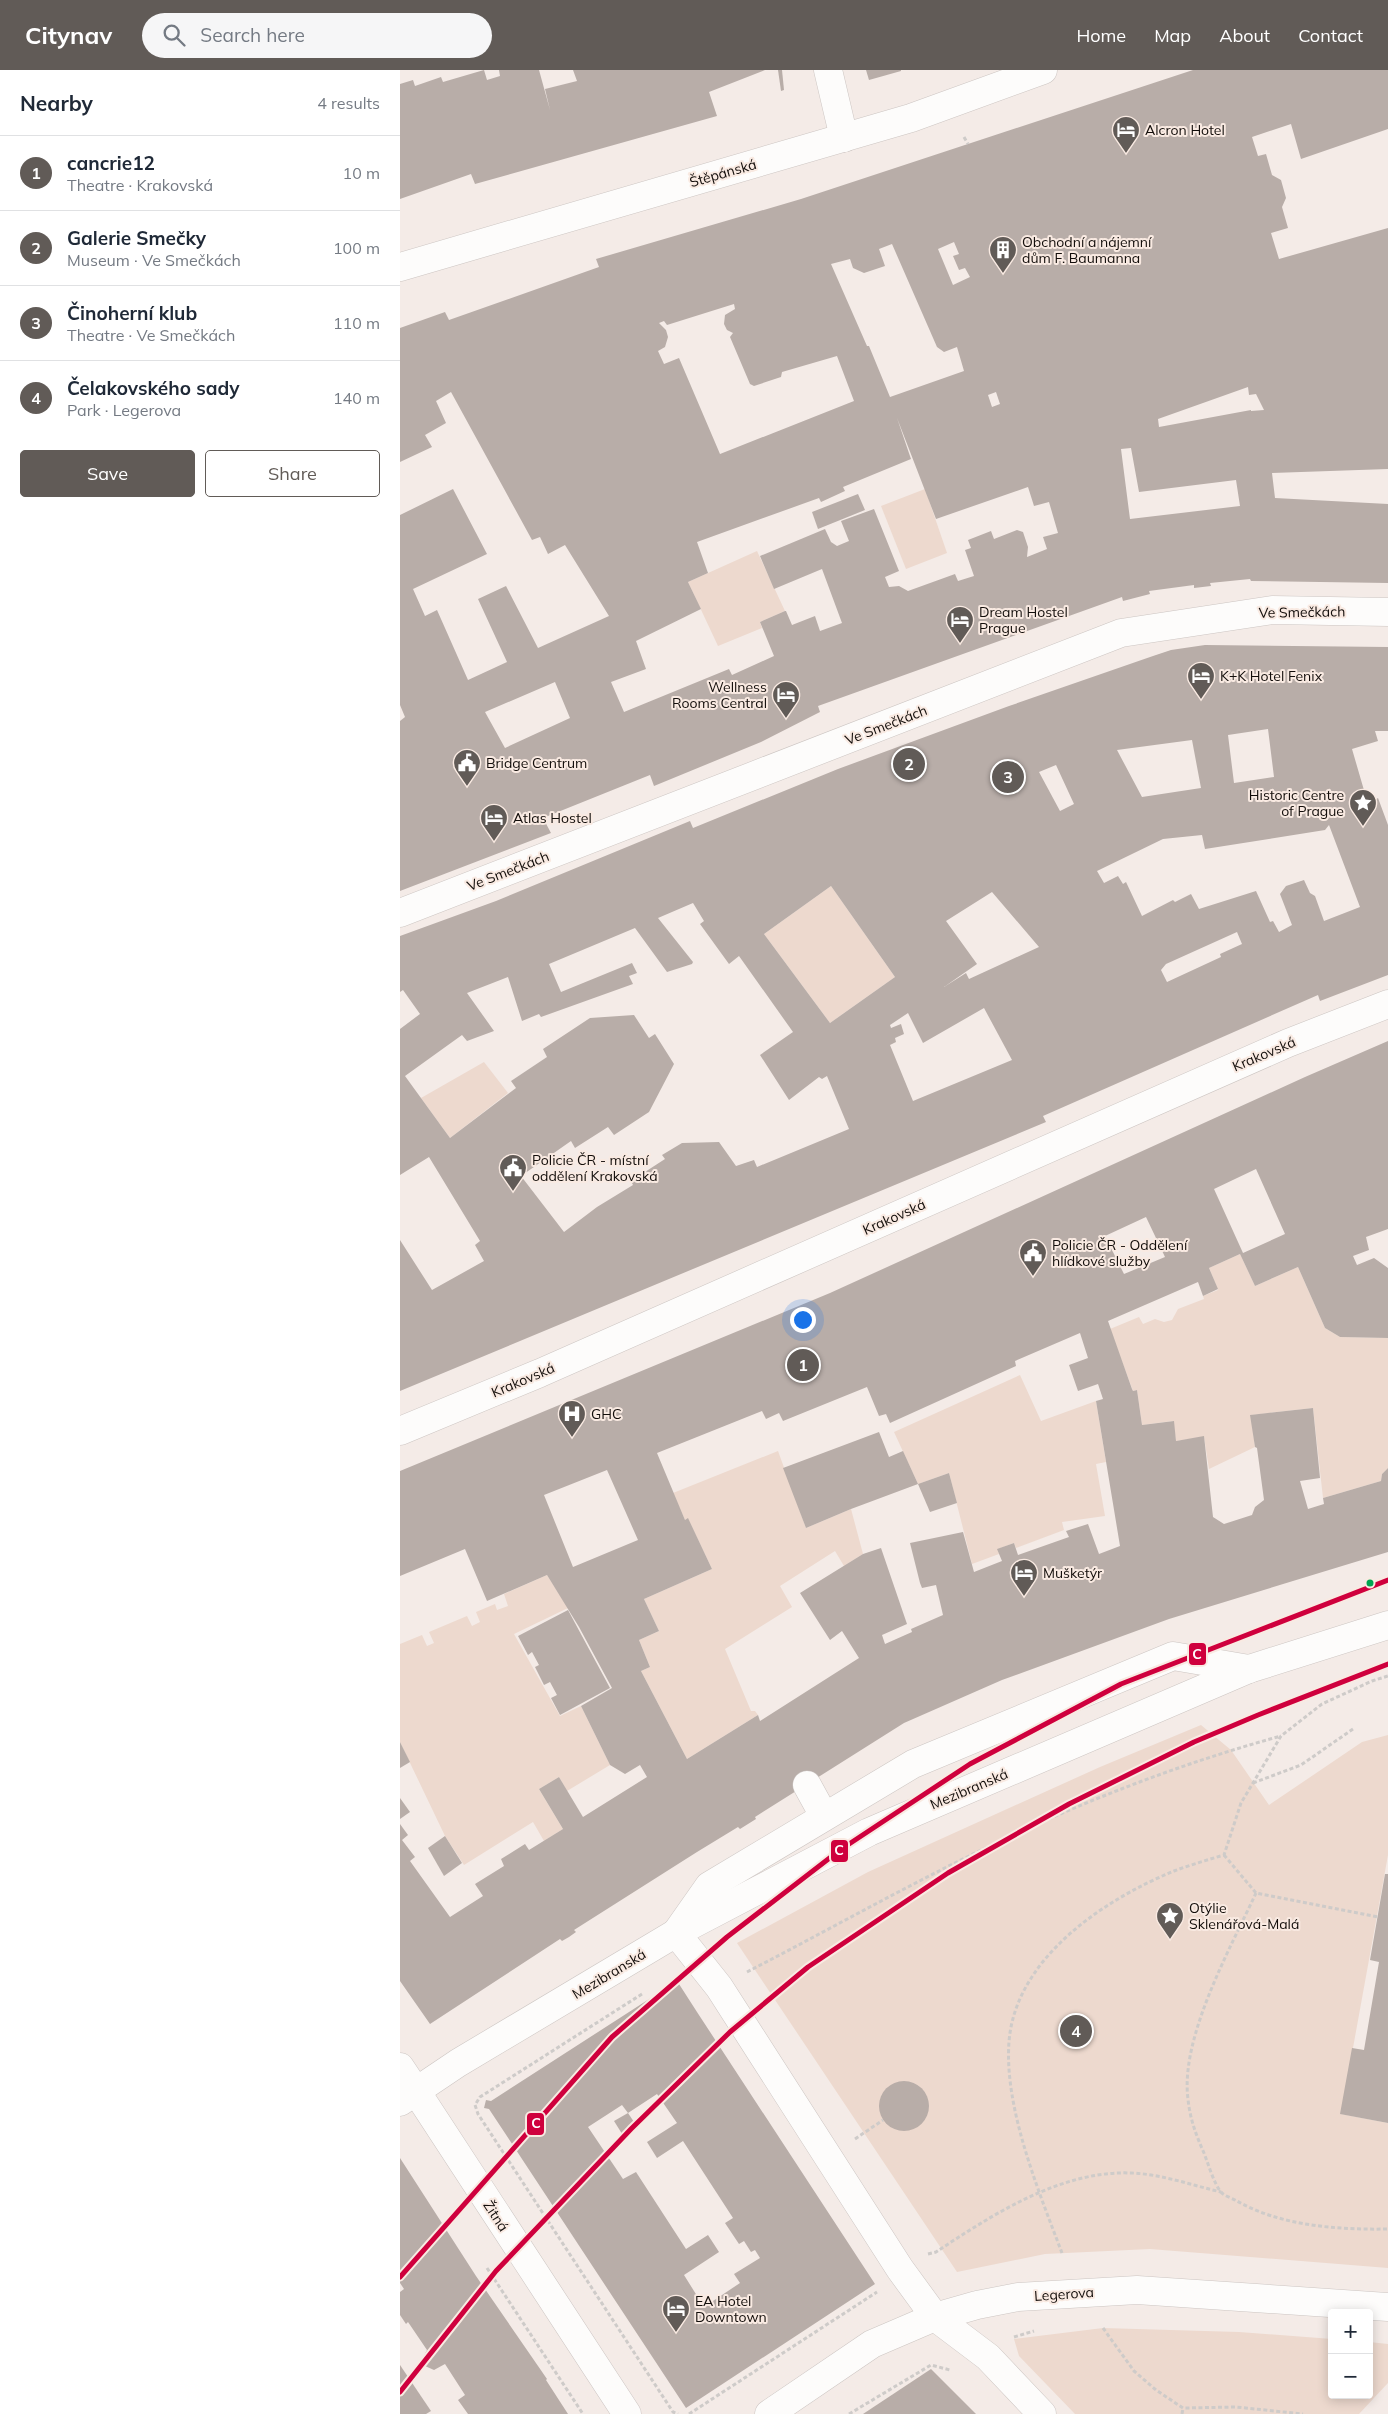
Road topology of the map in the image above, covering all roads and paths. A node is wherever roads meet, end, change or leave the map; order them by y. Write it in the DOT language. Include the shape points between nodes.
graph roads {
  1 [pos="828,70"];
  2 [pos="1043,70"];
  3 [pos="964,137"];
  4 [pos="844,138"];
  5 [pos="968,144"];
  6 [pos="400,267"];
  7 [pos="1388,612"];
  8 [pos="400,913"];
  9 [pos="1388,1004"];
  10 [pos="400,1431"];
  11 [pos="1388,1625"];
  12 [pos="1249,1669"];
  13 [pos="1388,1676"];
  14 [pos="1353,1729"];
  15 [pos="1281,1736"];
  16 [pos="1253,1784"];
  17 [pos="807,1785"];
  18 [pos="824,1816"];
  19 [pos="1224,1855"];
  20 [pos="1256,1893"];
  21 [pos="1378,1917"];
  22 [pos="676,1933"];
  23 [pos="720,1986"];
  24 [pos="647,1991"];
  25 [pos="400,2067"];
  26 [pos="408,2096"];
  27 [pos="883,2120"];
  28 [pos="850,2142"];
  29 [pos="1221,2192"];
  30 [pos="1040,2193"];
  31 [pos="1388,2230"];
  32 [pos="1062,2253"];
  33 [pos="924,2255"];
  34 [pos="487,2268"];
  35 [pos="900,2269"];
  36 [pos="1388,2307"];
  37 [pos="935,2317"];
  38 [pos="1096,2325"];
  39 [pos="1042,2330"];
  40 [pos="1010,2340"];
  41 [pos="953,2371"];
  42 [pos="1183,2408"];
  43 [pos="1278,2412"];
  44 [pos="583,2414"];
  45 [pos="627,2414"];
  46 [pos="678,2414"];
  47 [pos="689,2414"];
  48 [pos="769,2414"];
  49 [pos="849,2414"];
  50 [pos="1042,2414"];
  51 [pos="1182,2414"];
  52 [pos="1304,2414"];
  1 -- 4 [label="street"];
  2 -- 4 [label="street, Štěpánská" via="911,118"];
  3 -- 5 [label="path"];
  4 -- 6 [label="street, Štěpánská"];
  7 -- 8 [label="street, Ve Smečkách" via="1272,610 1121,633"];
  9 -- 10 [label="street, Krakovská" via="1288,1043 540,1373"];
  11 -- 12 [label="street, Mezibranská"];
  12 -- 18 [label="street" via="1173,1656 913,1764"];
  12 -- 22 [label="street, Mezibranská" via="869,1832"];
  13 -- 15 [label="path" via="1322,1704"];
  14 -- 16 [label="path" via="1301,1765"];
  15 -- 16 [label="path"];
  15 -- 23 [label="path" via="1163,1774 1033,1826"];
  16 -- 19 [label="path" via="1232,1825"];
  17 -- 18 [label="street"];
  18 -- 22 [label="street" via="709,1886"];
  19 -- 20 [label="path"];
  19 -- 30 [label="path" via="1144,1886 1090,1918 1050,1952 1020,1996 1008,2043 1010,2075 1024,2148"];
  20 -- 21 [label="path"];
  20 -- 29 [label="path" via="1206,2001 1188,2070 1187,2097 1192,2124"];
  22 -- 23 [label="street"];
  22 -- 26 [label="street, Mezibranská"];
  23 -- 35 [label="street"];
  24 -- 46 [label="path" via="480,2097 475,2105 673,2412"];
  25 -- 26 [label="street, Žitná"];
  26 -- 45 [label="street, Žitná"];
  27 -- 28 [label="path"];
  29 -- 30 [label="path" via="1155,2175 1112,2173 1086,2177"];
  29 -- 31 [label="path" via="1253,2210 1295,2222"];
  30 -- 32 [label="path"];
  30 -- 33 [label="path" via="990,2216 936,2252"];
  34 -- 44 [label="path"];
  35 -- 37 [label="street"];
  35 -- 47 [label="path" via="880,2283 878,2291"];
  36 -- 37 [label="street, Legerova" via="1137,2290 1018,2297"];
  37 -- 48 [label="street, Legerova" via="872,2344"];
  37 -- 50 [label="street" via="988,2357"];
  38 -- 42 [label="path" via="1104,2326 1134,2371"];
  39 -- 40 [label="path" via="1018,2334"];
  41 -- 49 [label="path" via="931,2365"];
  42 -- 43 [label="path" via="1236,2407"];
  42 -- 51 [label="path"];
  43 -- 52 [label="path"];
}
